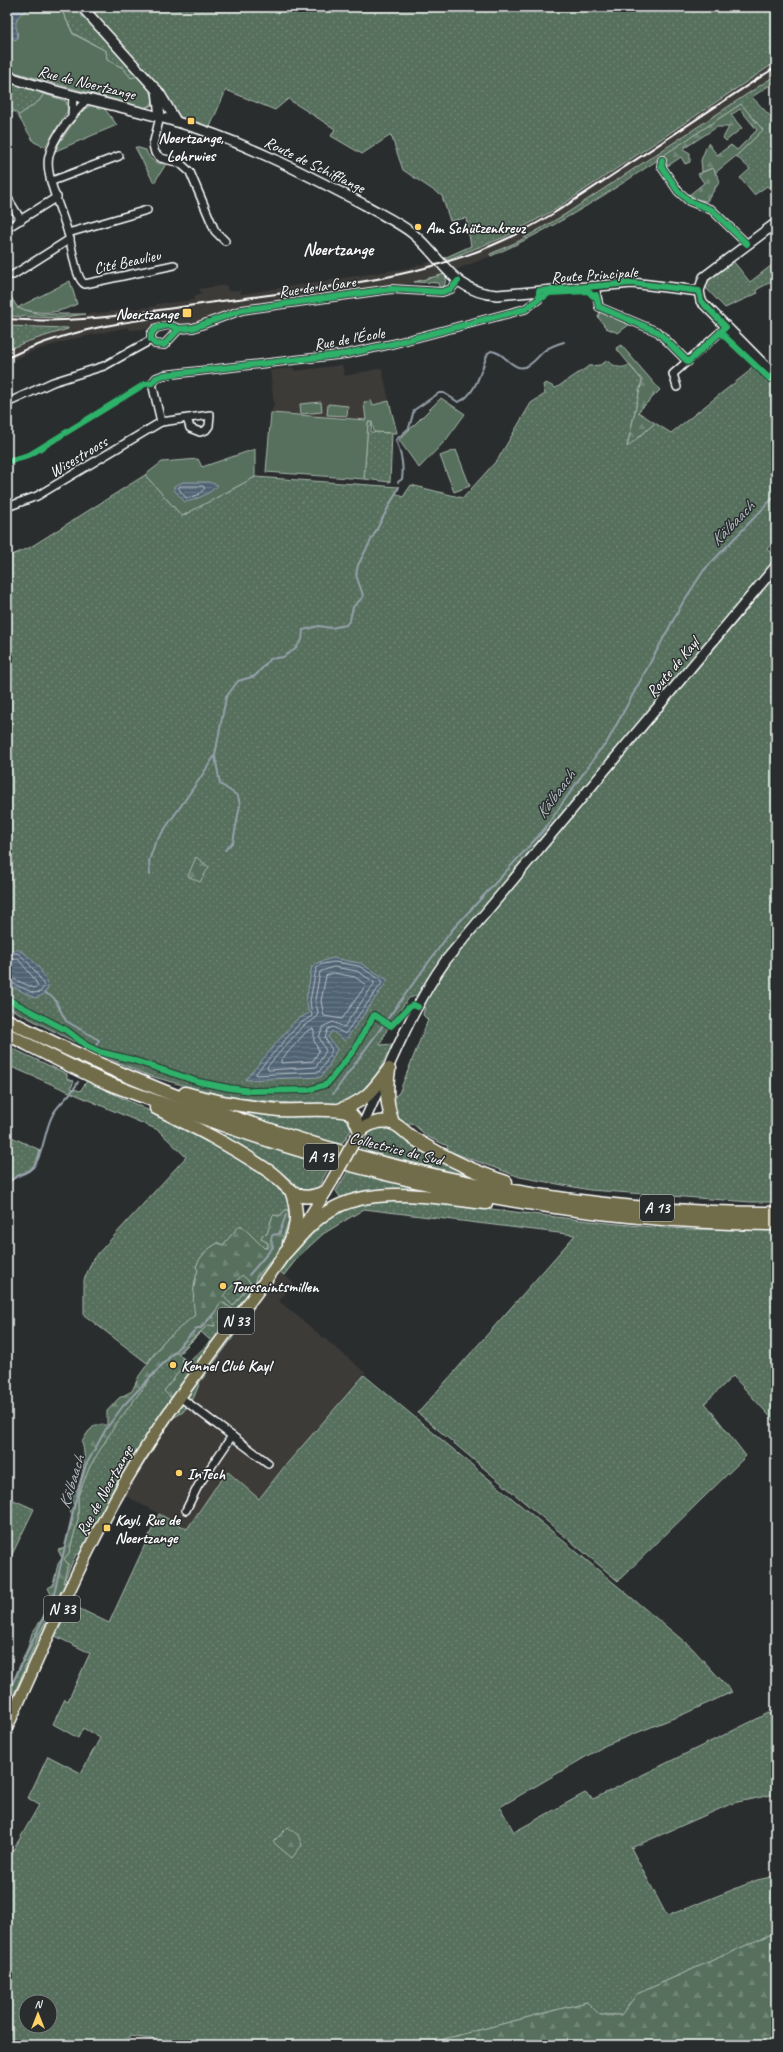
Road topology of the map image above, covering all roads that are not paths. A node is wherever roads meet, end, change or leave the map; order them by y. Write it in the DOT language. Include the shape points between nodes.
graph roads {
  1 [pos="82,7"];
  2 [pos="7,76"];
  3 [pos="73,94"];
  4 [pos="160,97"];
  5 [pos="88,98"];
  6 [pos="146,113"];
  7 [pos="72,116"];
  8 [pos="160,117"];
  9 [pos="176,121"];
  10 [pos="118,156"];
  11 [pos="662,160"];
  12 [pos="52,181"];
  13 [pos="7,198"];
  14 [pos="57,198"];
  15 [pos="147,210"];
  16 [pos="21,220"];
  17 [pos="776,223"];
  18 [pos="7,228"];
  19 [pos="69,236"];
  20 [pos="224,241"];
  21 [pos="747,244"];
  22 [pos="442,264"];
  23 [pos="174,265"];
  24 [pos="13,274"];
  25 [pos="458,281"];
  26 [pos="595,286"];
  27 [pos="539,291"];
  28 [pos="698,291"];
  29 [pos="726,327"];
  30 [pos="179,329"];
  31 [pos="151,340"];
  32 [pos="688,362"];
  33 [pos="776,377"];
  34 [pos="677,387"];
  35 [pos="7,403"];
  36 [pos="188,418"];
  37 [pos="161,422"];
  38 [pos="7,507"];
  39 [pos="776,566"];
  40 [pos="7,1020"];
  41 [pos="7,1034"];
  42 [pos="389,1069"];
  43 [pos="128,1077"];
  44 [pos="106,1082"];
  45 [pos="339,1110"];
  46 [pos="393,1123"];
  47 [pos="358,1133"];
  48 [pos="328,1187"];
  49 [pos="291,1190"];
  50 [pos="551,1196"];
  51 [pos="344,1203"];
  52 [pos="544,1206"];
  53 [pos="776,1213"];
  54 [pos="776,1224"];
  55 [pos="285,1253"];
  56 [pos="180,1397"];
  57 [pos="232,1436"];
  58 [pos="268,1463"];
  59 [pos="186,1510"];
  60 [pos="7,1727"];
  1 -- 4 [label="main road"];
  2 -- 3 [label="main road, Rue de Noertzange"];
  3 -- 5 [label="main road, Rue de Noertzange"];
  3 -- 7 [label="street"];
  4 -- 6 [label="main road" via="154,107"];
  4 -- 8 [label="main road"];
  4 -- 9 [label="main road"];
  5 -- 6 [label="main road, Rue de Noertzange"];
  5 -- 7 [label="street, Cité Beaulieu"];
  6 -- 8 [label="main road, Rue de Noertzange"];
  7 -- 12 [label="street, Cité Beaulieu" via="51,148 48,170"];
  8 -- 9 [label="main road, Route de Schifflange"];
  8 -- 20 [label="street" via="153,145 155,153 161,158 180,163 190,172 215,231"];
  9 -- 22 [label="main road, Route de Schifflange" via="304,173 410,232 424,243"];
  10 -- 12 [label="street"];
  11 -- 21 [label="street" via="661,166 678,191 689,201 712,210"];
  12 -- 14 [label="street, Cité Beaulieu"];
  13 -- 16 [label="street"];
  14 -- 16 [label="street"];
  14 -- 19 [label="street, Cité Beaulieu"];
  15 -- 19 [label="street"];
  16 -- 18 [label="street"];
  17 -- 21 [label="main road"];
  19 -- 23 [label="street, Cité Beaulieu" via="79,278 85,284"];
  19 -- 24 [label="street"];
  21 -- 28 [label="main road" via="704,277"];
  22 -- 25 [label="main road, Route Principale"];
  25 -- 27 [label="main road, Route Principale" via="469,288 492,294"];
  25 -- 30 [label="street, Rue de la Gare" via="451,289 442,292 391,289 242,310 202,325"];
  26 -- 27 [label="main road, Route Principale"];
  26 -- 28 [label="main road, Route Principale" via="646,284"];
  26 -- 32 [label="street" via="599,307 658,332"];
  27 -- 37 [label="street, Rue de l'École" via="539,299 525,309 392,344 336,356 164,375 152,383"];
  28 -- 29 [label="main road" via="701,301"];
  29 -- 32 [label="street"];
  29 -- 33 [label="main road"];
  30 -- 31 [label="street, Rue de la Gare" via="164,344 155,344"];
  30 -- 31 [label="street, Rue de la Gare" via="169,325 156,328 151,334"];
  31 -- 35 [label="street, Rue de la Gare" via="104,366 53,382"];
  32 -- 34 [label="street" via="673,374"];
  36 -- 37 [label="street, Wisestrooss"];
  37 -- 38 [label="street, Wisestrooss" via="37,496"];
  39 -- 42 [label="main road, Route de Kayl" via="439,971 418,1007"];
  40 -- 43 [label="highway, Collectrice du Sud / A 13"];
  41 -- 44 [label="highway, Collectrice du Sud / A 13"];
  42 -- 45 [label="highway, A 13" via="371,1094 357,1104"];
  42 -- 46 [label="highway" via="387,1107"];
  42 -- 47 [label="main road, Route de Kayl"];
  43 -- 45 [label="highway, A 13" via="252,1107 302,1111"];
  43 -- 50 [label="highway, Collectrice du Sud / A 13" via="220,1113 360,1157 449,1178"];
  44 -- 49 [label="highway, A 13" via="269,1170"];
  44 -- 52 [label="highway, Collectrice du Sud / A 13" via="293,1149 417,1182"];
  45 -- 47 [label="highway" via="350,1113 355,1119"];
  46 -- 47 [label="highway" via="371,1123"];
  46 -- 50 [label="highway, A 13" via="410,1136 457,1163 493,1178 534,1188"];
  47 -- 48 [label="main road, N 33, bridge"];
  48 -- 49 [label="highway, A 13" via="309,1197 300,1196"];
  48 -- 51 [label="highway, A 13" via="334,1198"];
  48 -- 55 [label="main road, N 33"];
  49 -- 55 [label="highway" via="297,1218 295,1231"];
  50 -- 53 [label="highway, Collectrice du Sud / A 13" via="668,1209"];
  51 -- 52 [label="highway, A 13" via="378,1196 400,1196 521,1207"];
  51 -- 55 [label="highway, A 13" via="318,1218"];
  52 -- 54 [label="highway, Collectrice du Sud / A 13" via="688,1221"];
  55 -- 56 [label="main road, Rue de Noertzange / N 33"];
  56 -- 57 [label="street"];
  56 -- 60 [label="main road, Rue de Noertzange / N 33" via="129,1473 108,1512"];
  57 -- 58 [label="street"];
  57 -- 59 [label="street" via="198,1486"];
}
